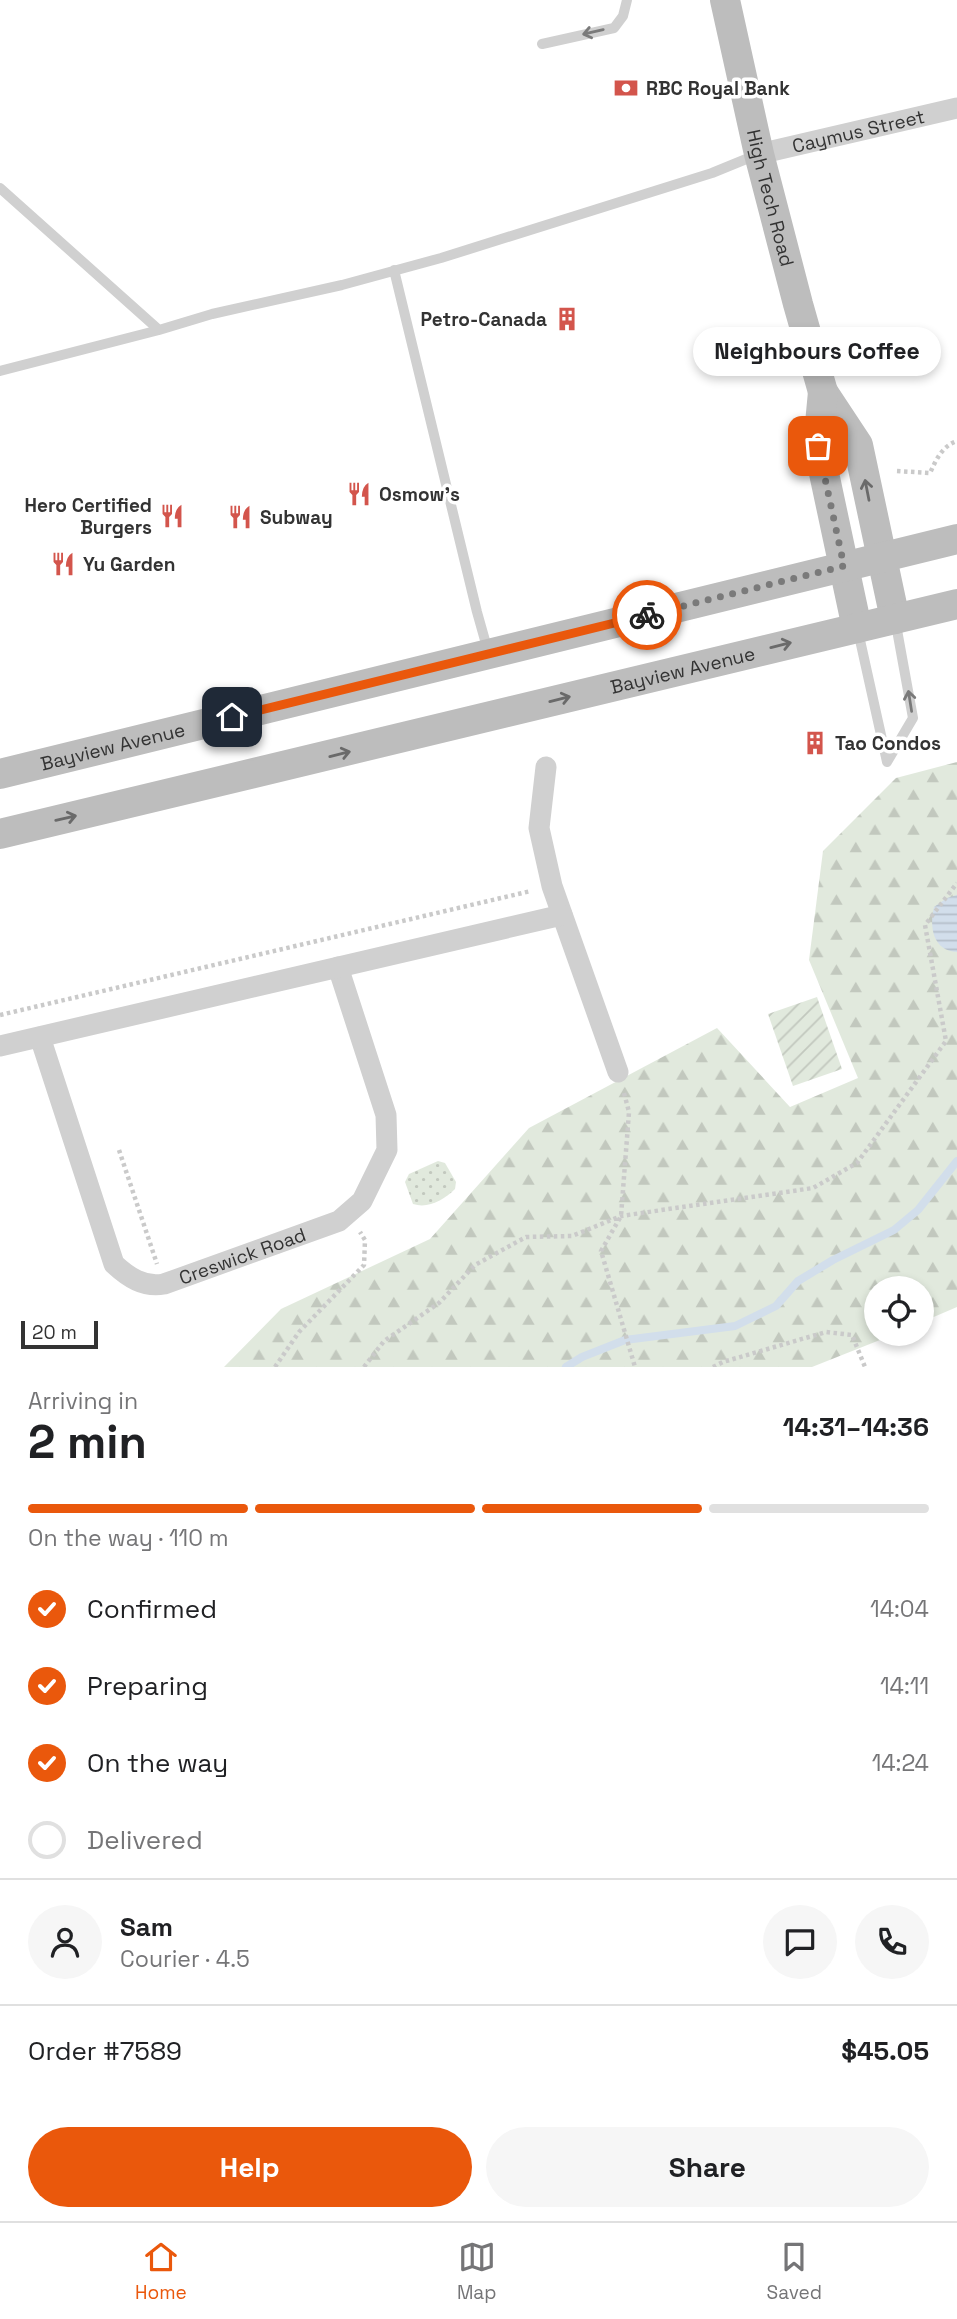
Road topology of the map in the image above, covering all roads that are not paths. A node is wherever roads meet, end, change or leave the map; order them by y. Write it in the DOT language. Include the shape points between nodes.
graph roads {
  1 [pos="627,0"];
  2 [pos="725,0"];
  3 [pos="542,44"];
  4 [pos="957,108"];
  5 [pos="758,153"];
  6 [pos="0,188"];
  7 [pos="394,270"];
  8 [pos="159,330"];
  9 [pos="0,371"];
  10 [pos="823,392"];
  11 [pos="957,539"];
  12 [pos="881,557"];
  13 [pos="844,566"];
  14 [pos="957,604"];
  15 [pos="895,619"];
  16 [pos="857,628"];
  17 [pos="489,654"];
  18 [pos="546,767"];
  19 [pos="0,774"];
  20 [pos="0,834"];
  21 [pos="562,915"];
  22 [pos="338,967"];
  23 [pos="40,1037"];
  24 [pos="0,1046"];
  25 [pos="618,1072"];
  1 -- 3 [label="lane, one-way" via="614,28"];
  2 -- 5 [label="main road, High Tech Road"];
  4 -- 5 [label="street, Caymus Street"];
  5 -- 7 [label="lane" via="712,173"];
  5 -- 10 [label="main road, High Tech Road"];
  6 -- 8 [label="lane"];
  7 -- 8 [label="lane"];
  7 -- 17 [label="lane"];
  8 -- 9 [label="lane"];
  12 -- 10 [label="main road, High Tech Road, one-way" via="858,445"];
  10 -- 13 [label="main road, High Tech Road" via="818,446"];
  11 -- 12 [label="main road, Bayview Avenue"];
  12 -- 13 [label="main road, Bayview Avenue"];
  12 -- 15 [label="main road, High Tech Road"];
  13 -- 16 [label="main road, High Tech Road"];
  13 -- 17 [label="main road, Bayview Avenue"];
  14 -- 15 [label="main road, Bayview Avenue"];
  15 -- 16 [label="main road, Bayview Avenue"];
  16 -- 15 [label="lane, one-way" via="887,762 913,718"];
  20 -- 16 [label="main road, Bayview Avenue, one-way"];
  17 -- 19 [label="main road, Bayview Avenue"];
  18 -- 21 [label="street" via="539,828"];
  21 -- 22 [label="street"];
  21 -- 25 [label="street"];
  22 -- 23 [label="street"];
  22 -- 23 [label="street, Creswick Road" via="386,1115 387,1150 362,1201 339,1222 158,1286 130,1279 114,1264"];
  23 -- 24 [label="street"];
}
